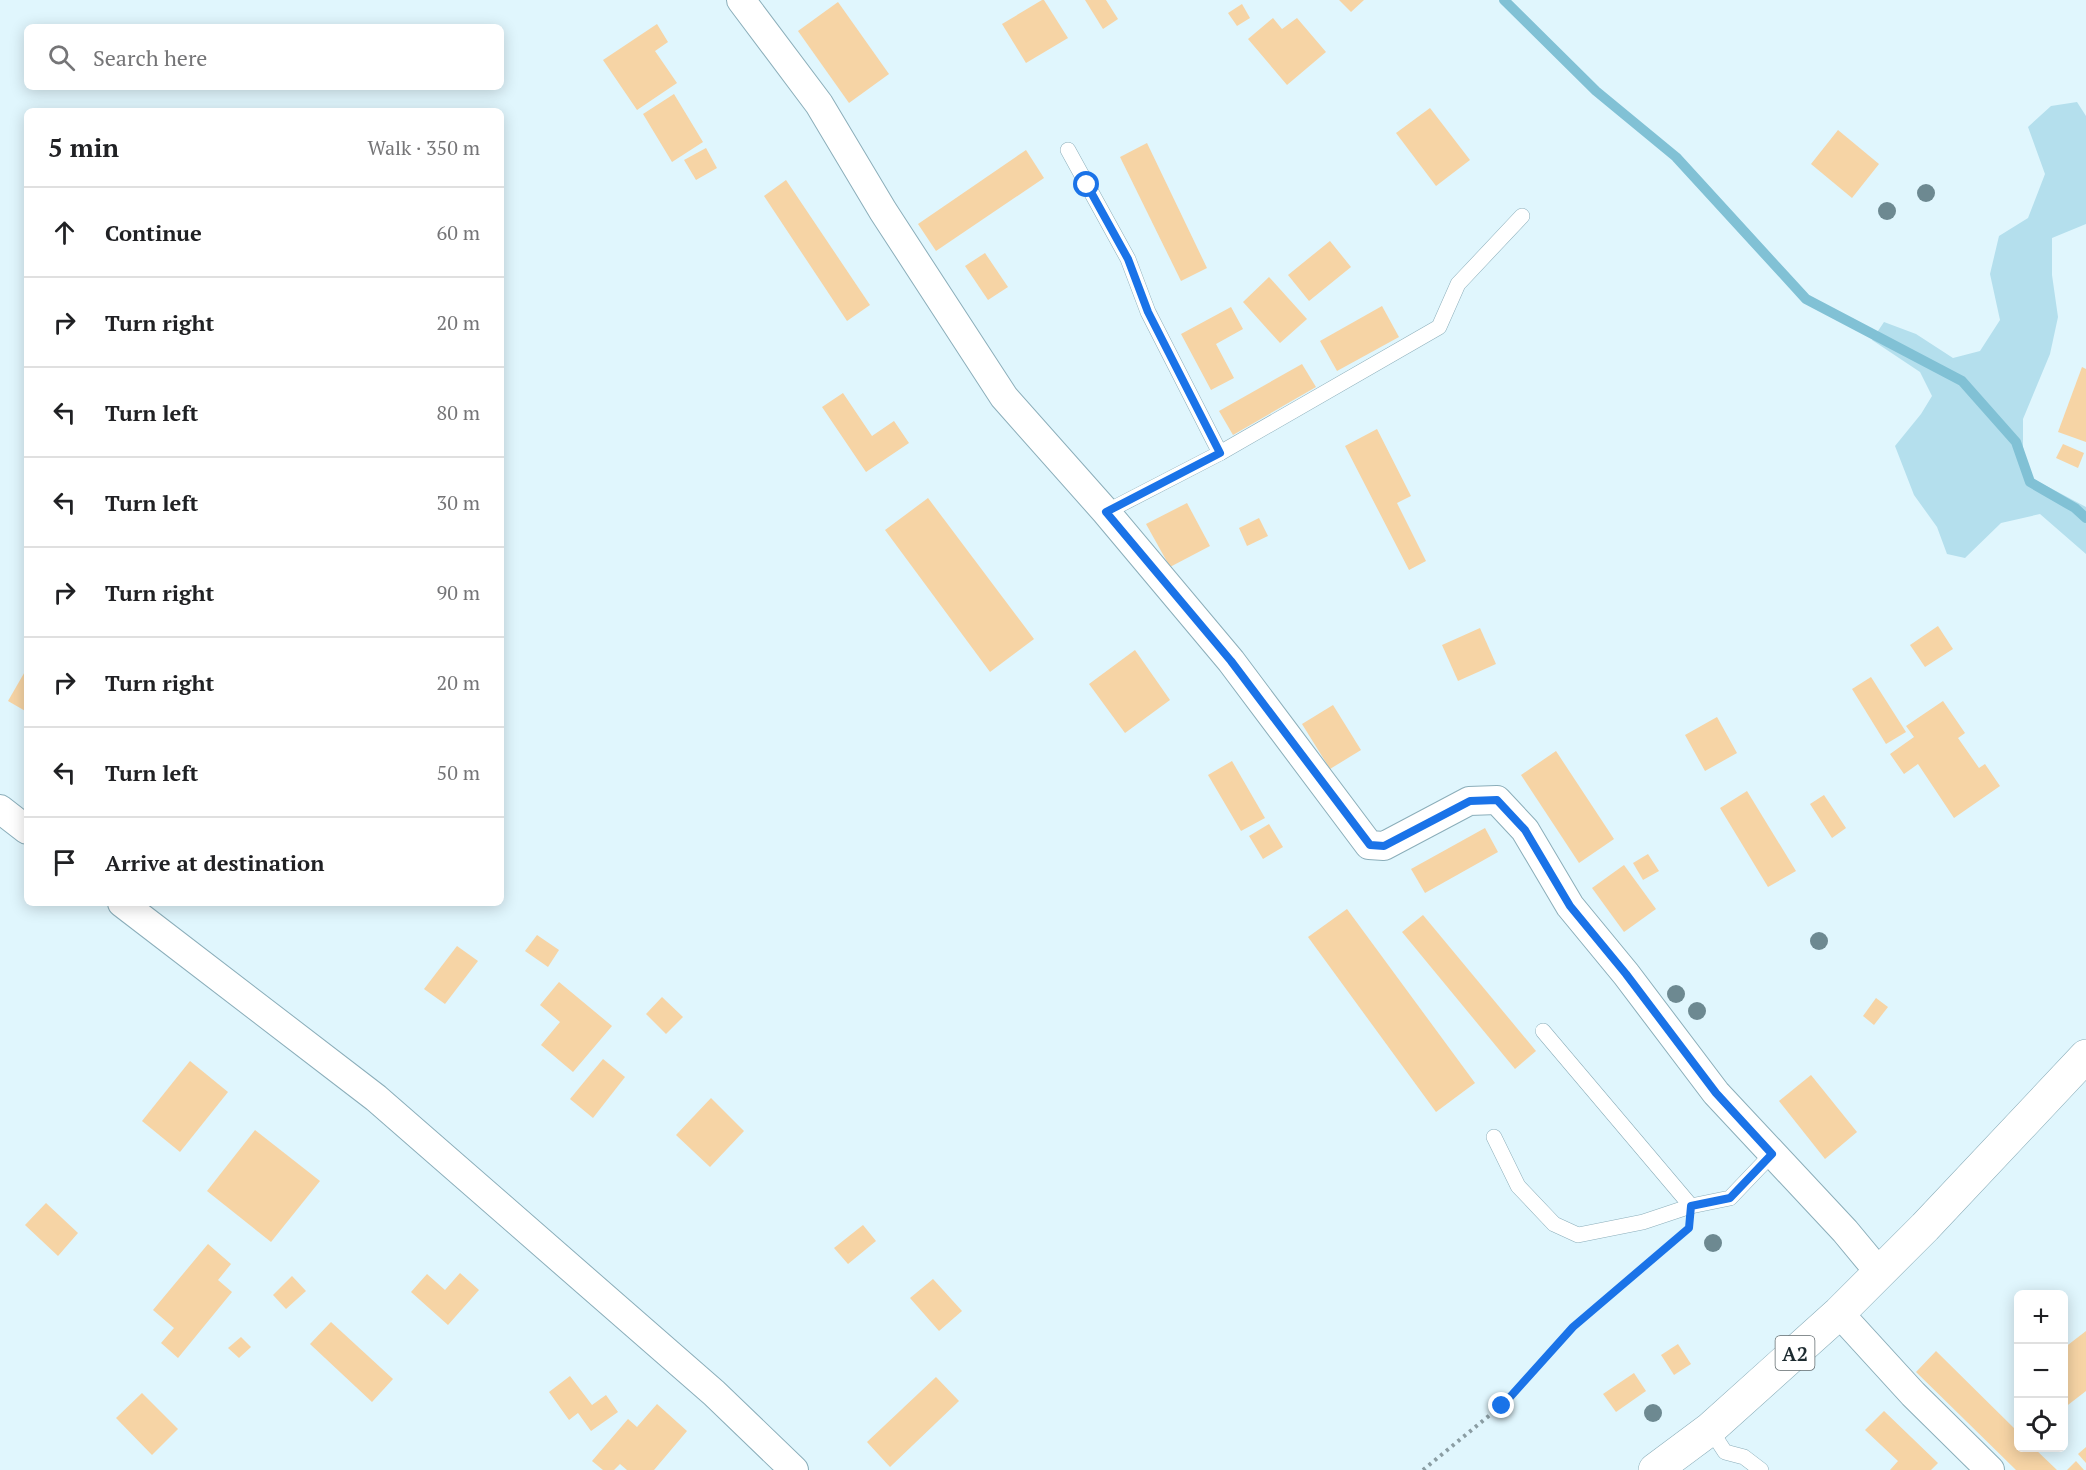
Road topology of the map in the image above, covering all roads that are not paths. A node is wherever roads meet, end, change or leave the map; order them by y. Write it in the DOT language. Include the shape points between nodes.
graph roads {
  1 [pos="741,0"];
  2 [pos="1068,150"];
  3 [pos="1522,216"];
  4 [pos="1220,453"];
  5 [pos="1106,512"];
  6 [pos="0,809"];
  7 [pos="24,828"];
  8 [pos="126,906"];
  9 [pos="1543,1031"];
  10 [pos="2086,1056"];
  11 [pos="1494,1137"];
  12 [pos="1772,1154"];
  13 [pos="1691,1206"];
  14 [pos="1879,1272"];
  15 [pos="1839,1313"];
  16 [pos="1710,1429"];
  17 [pos="793,1470"];
  18 [pos="1655,1470"];
  19 [pos="1761,1470"];
  20 [pos="1990,1470"];
  1 -- 5 [label="street" via="819,104 883,211 1004,397"];
  2 -- 4 [label="lane" via="1128,259 1148,312"];
  3 -- 4 [label="lane" via="1458,284 1439,327"];
  4 -- 5 [label="lane"];
  5 -- 12 [label="street" via="1231,661 1370,845 1384,846 1470,801 1497,800 1525,830 1570,906 1716,1093"];
  6 -- 7 [label="street"];
  8 -- 17 [label="street" via="376,1098 714,1393"];
  9 -- 13 [label="lane"];
  10 -- 14 [label="main road, A2"];
  11 -- 13 [label="lane" via="1518,1186 1554,1224 1578,1235 1643,1222"];
  12 -- 13 [label="lane" via="1730,1198"];
  12 -- 14 [label="street"];
  14 -- 15 [label="main road, A2"];
  15 -- 16 [label="main road, A2"];
  15 -- 20 [label="street"];
  16 -- 18 [label="main road, A2"];
  16 -- 19 [label="lane" via="1725,1452 1744,1457"];
}
